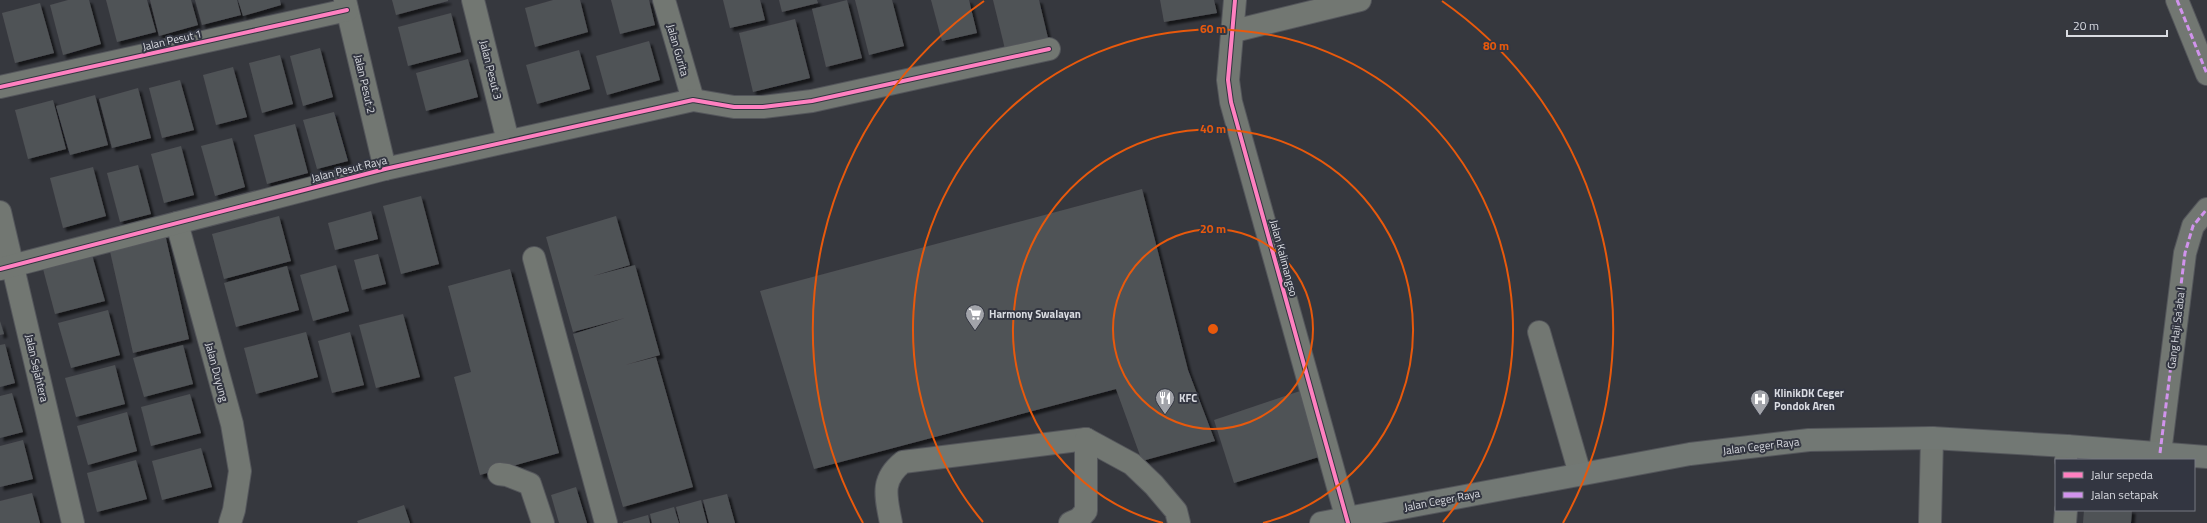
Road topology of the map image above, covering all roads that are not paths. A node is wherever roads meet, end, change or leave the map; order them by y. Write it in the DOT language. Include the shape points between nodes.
graph roads {
  1 [pos="473,0"];
  2 [pos="664,0"];
  3 [pos="1235,0"];
  4 [pos="1360,0"];
  5 [pos="2177,0"];
  6 [pos="346,5"];
  7 [pos="1234,31"];
  8 [pos="1049,49"];
  9 [pos="2207,74"];
  10 [pos="0,87"];
  11 [pos="692,100"];
  12 [pos="508,141"];
  13 [pos="385,169"];
  14 [pos="2207,209"];
  15 [pos="0,212"];
  16 [pos="177,223"];
  17 [pos="534,258"];
  18 [pos="7,267"];
  19 [pos="1539,332"];
  20 [pos="1932,438"];
  21 [pos="1086,439"];
  22 [pos="2067,453"];
  23 [pos="2160,453"];
  24 [pos="2207,457"];
  25 [pos="499,474"];
  26 [pos="1580,474"];
  27 [pos="2066,511"];
  28 [pos="1347,521"];
  29 [pos="73,523"];
  30 [pos="230,523"];
  31 [pos="543,523"];
  32 [pos="606,523"];
  33 [pos="891,523"];
  34 [pos="1070,523"];
  35 [pos="1179,523"];
  36 [pos="1321,523"];
  37 [pos="1930,523"];
  38 [pos="2065,523"];
  1 -- 12 [label="street, Jalan Pesut 3"];
  2 -- 11 [label="street, Jalan Gurita"];
  3 -- 7 [label="street, Jalan Kalimangso"];
  4 -- 7 [label="street"];
  5 -- 9 [label="street"];
  6 -- 10 [label="street, Jalan Pesut 1"];
  6 -- 13 [label="street, Jalan Pesut 2"];
  7 -- 28 [label="street, Jalan Kalimangso" via="1229,56 1228,80 1231,102"];
  8 -- 11 [label="street" via="812,101 741,107"];
  11 -- 12 [label="street, Jalan Pesut Raya"];
  12 -- 13 [label="street, Jalan Pesut Raya"];
  13 -- 16 [label="street, Jalan Pesut Raya"];
  14 -- 23 [label="street, Gang Haji Sa'aba I" via="2193,226 2185,253"];
  15 -- 18 [label="street, Jalan Sejahtera"];
  16 -- 18 [label="street, Jalan Pesut Raya"];
  16 -- 30 [label="street, Jalan Duyung" via="232,424 240,471"];
  17 -- 32 [label="street"];
  18 -- 29 [label="street, Jalan Sejahtera"];
  19 -- 26 [label="street"];
  20 -- 22 [label="main road, Jalan Ceger Raya"];
  20 -- 26 [label="main road, Jalan Ceger Raya" via="1809,440 1690,454"];
  20 -- 37 [label="street"];
  21 -- 33 [label="street" via="903,462 893,470 887,481 886,498"];
  21 -- 34 [label="street" via="1086,511 1079,519"];
  21 -- 35 [label="street" via="1132,464 1176,511"];
  22 -- 23 [label="main road, Jalan Ceger Raya"];
  23 -- 24 [label="main road, Jalan Ceger Raya"];
  25 -- 31 [label="street" via="530,484"];
  26 -- 28 [label="main road, Jalan Ceger Raya"];
  27 -- 38 [label="street"];
  28 -- 36 [label="main road, Jalan Ceger Raya"];
}
